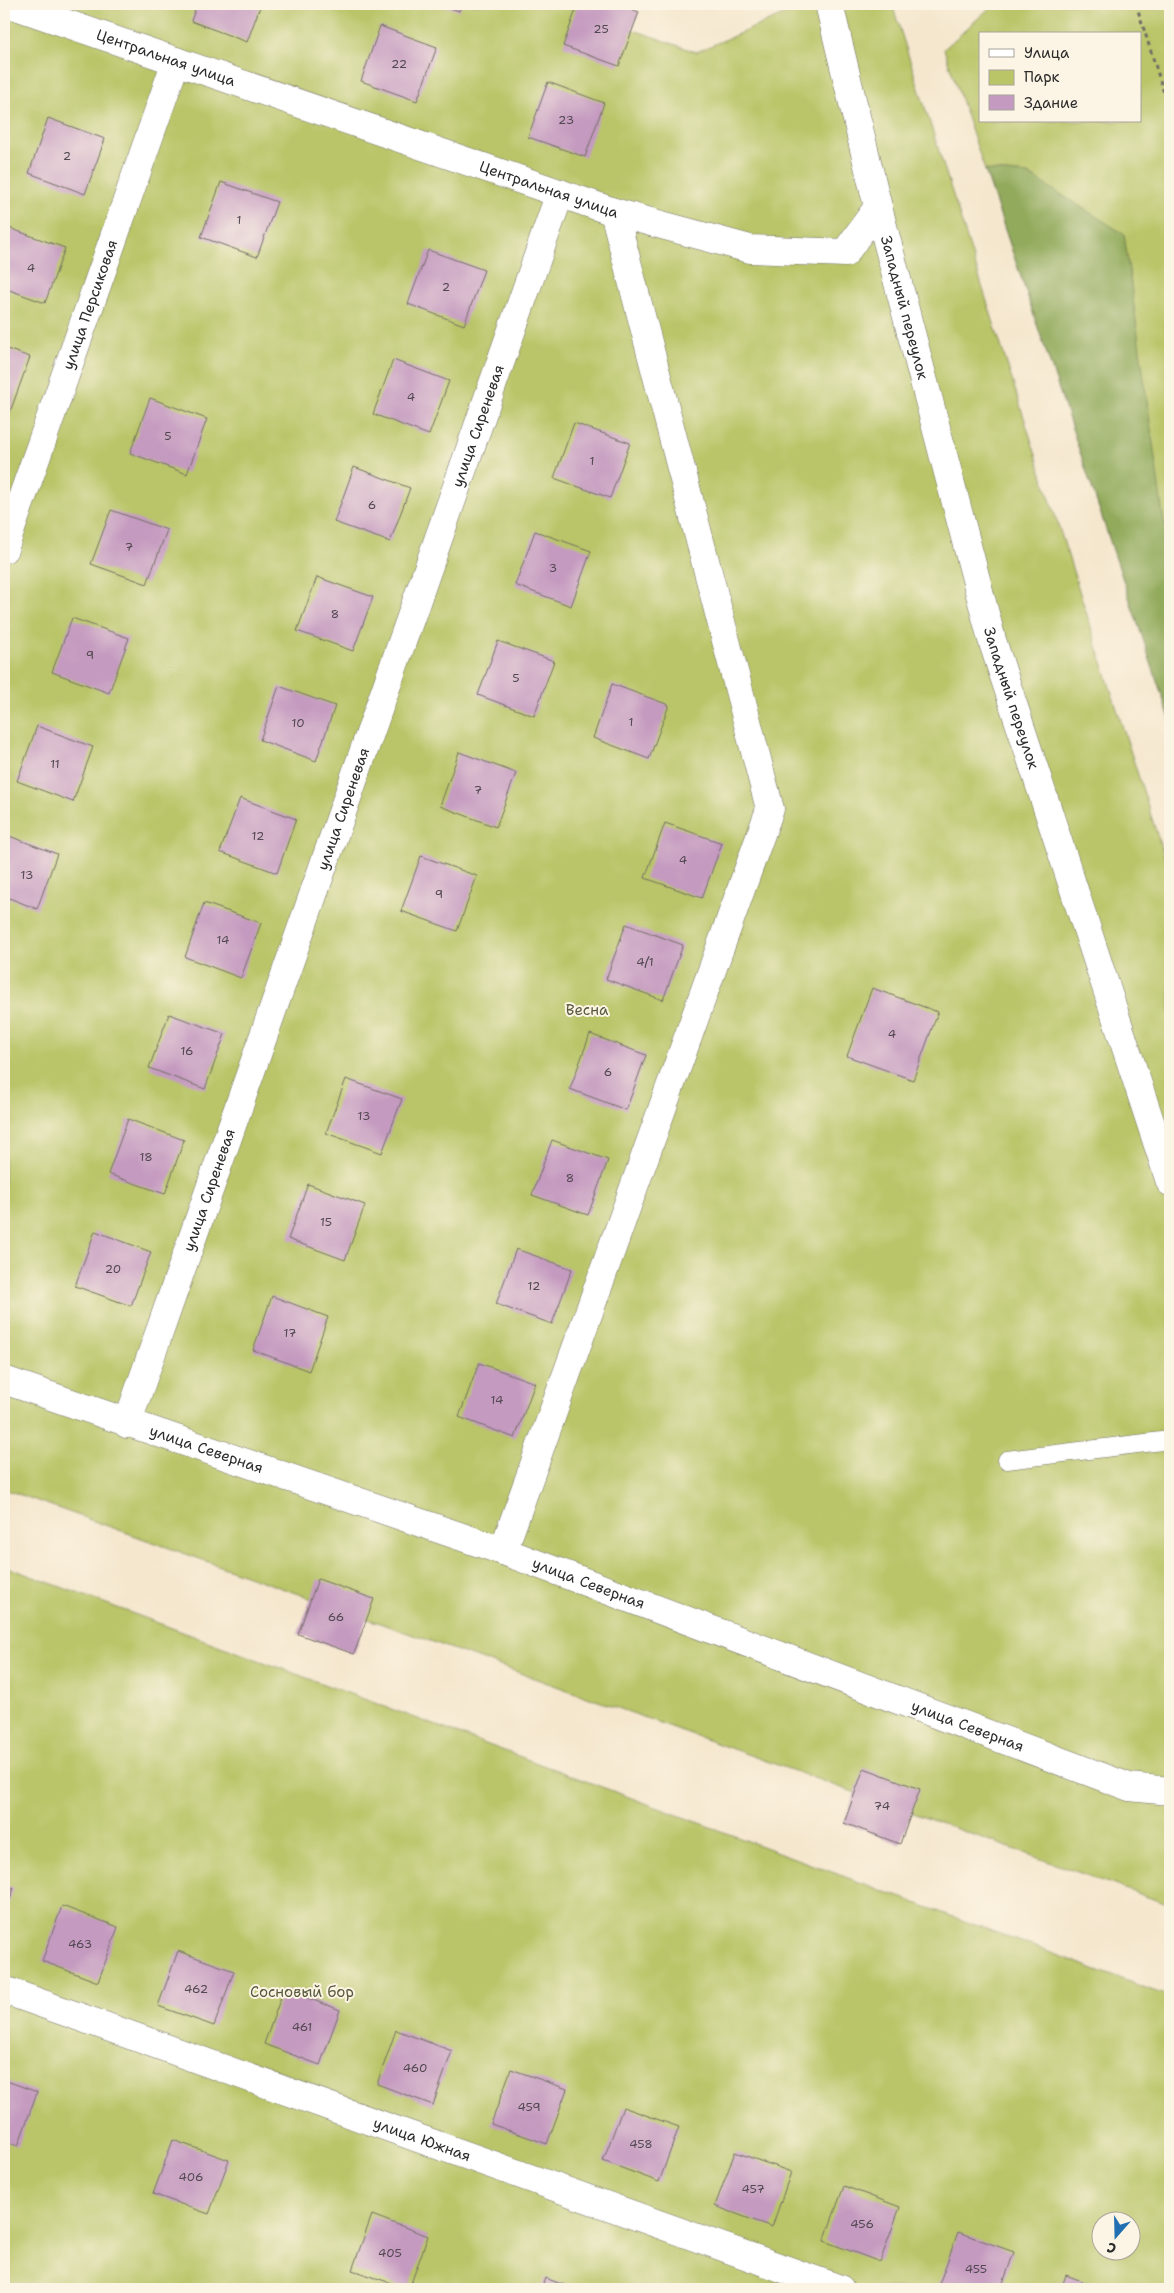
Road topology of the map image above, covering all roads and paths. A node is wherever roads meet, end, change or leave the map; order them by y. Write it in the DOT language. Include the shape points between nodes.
graph roads {
  1 [pos="10,4"];
  2 [pos="829,4"];
  3 [pos="1136,4"];
  4 [pos="176,61"];
  5 [pos="1170,112"];
  6 [pos="560,193"];
  7 [pos="878,207"];
  8 [pos="614,212"];
  9 [pos="4,549"];
  10 [pos="1170,1182"];
  11 [pos="4,1380"];
  12 [pos="127,1424"];
  13 [pos="1170,1440"];
  14 [pos="1006,1460"];
  15 [pos="503,1551"];
  16 [pos="1170,1791"];
  17 [pos="4,1990"];
  18 [pos="840,2289"];
  1 -- 4 [label="street, Центральная улица"];
  2 -- 7 [label="street"];
  3 -- 5 [label="path"];
  4 -- 6 [label="street, Центральная улица"];
  4 -- 9 [label="street, улица Персиковая"];
  6 -- 8 [label="street, Центральная улица"];
  6 -- 12 [label="street, улица Сиреневая"];
  7 -- 8 [label="street, Центральная улица" via="845,253 750,249"];
  7 -- 10 [label="street, Западный переулок" via="992,640"];
  8 -- 15 [label="street" via="770,809"];
  11 -- 12 [label="street, улица Северная"];
  12 -- 15 [label="street, улица Северная"];
  13 -- 14 [label="lane"];
  15 -- 16 [label="street, улица Северная" via="1129,1787"];
  17 -- 18 [label="street, улица Южная"];
}
